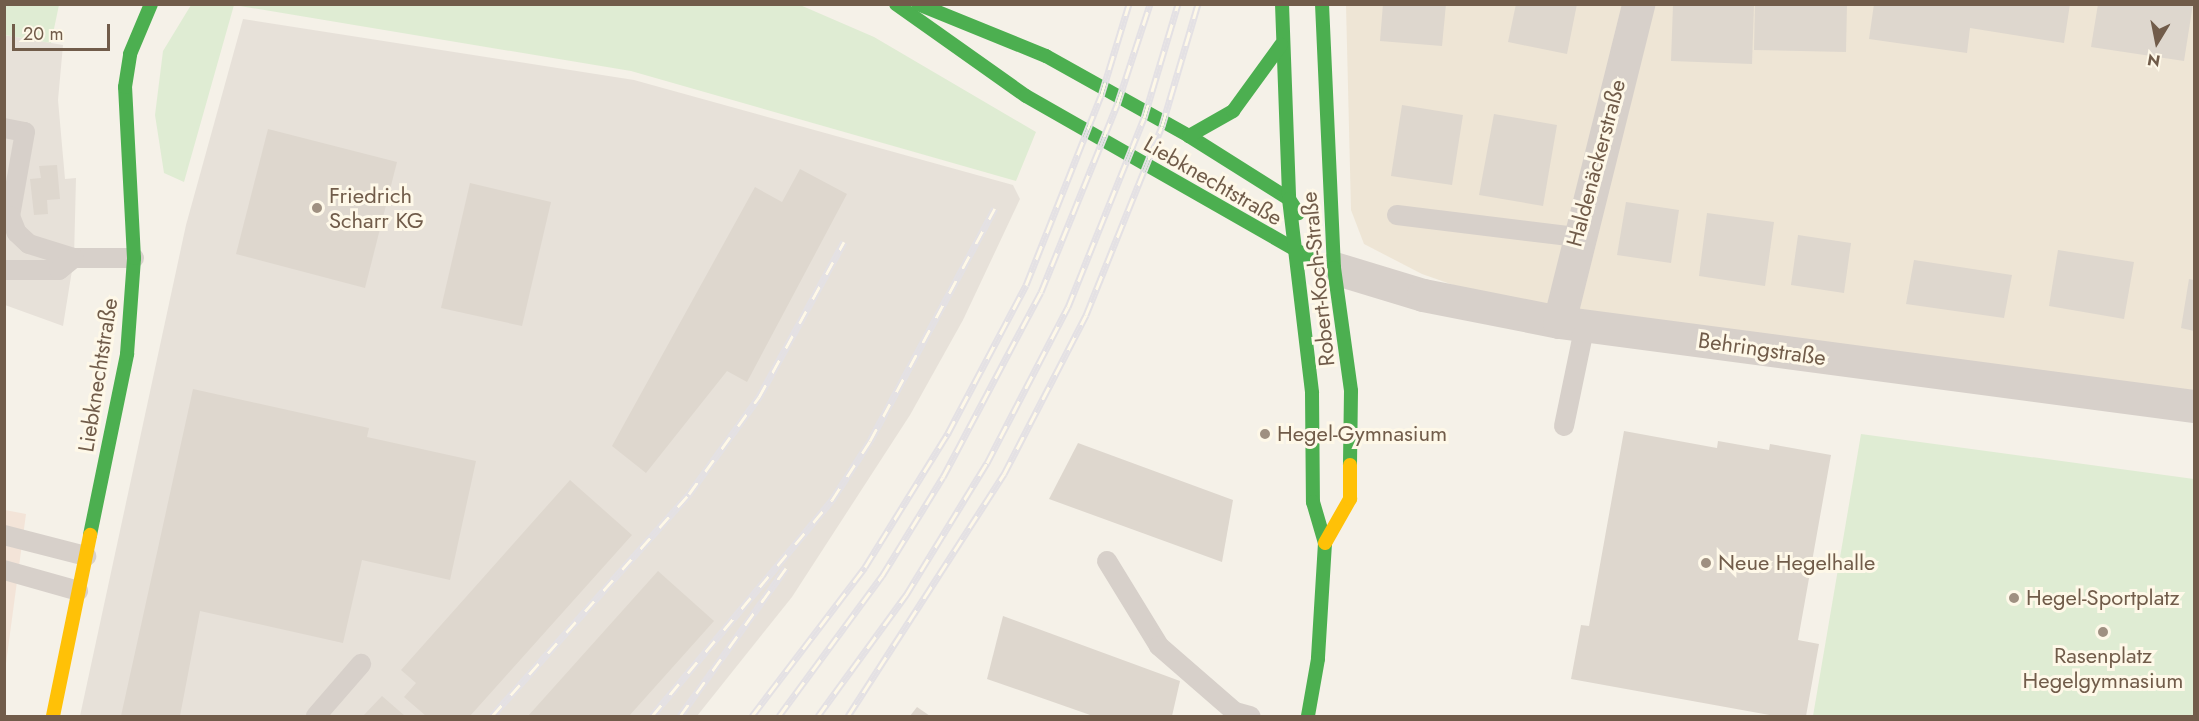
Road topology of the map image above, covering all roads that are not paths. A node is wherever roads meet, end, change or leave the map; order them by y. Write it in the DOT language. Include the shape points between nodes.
graph roads {
  1 [pos="151,4"];
  2 [pos="896,4"];
  3 [pos="918,4"];
  4 [pos="1282,4"];
  5 [pos="1322,4"];
  6 [pos="1638,4"];
  7 [pos="1281,45"];
  8 [pos="4,128"];
  9 [pos="1189,136"];
  10 [pos="1289,199"];
  11 [pos="1397,215"];
  12 [pos="1576,237"];
  13 [pos="1295,252"];
  14 [pos="74,258"];
  15 [pos="135,258"];
  16 [pos="1334,268"];
  17 [pos="5,270"];
  18 [pos="1572,324"];
  19 [pos="2194,406"];
  20 [pos="1564,426"];
  21 [pos="4,535"];
  22 [pos="1324,543"];
  23 [pos="86,556"];
  24 [pos="1107,561"];
  25 [pos="4,570"];
  26 [pos="78,591"];
  27 [pos="362,664"];
  28 [pos="53,717"];
  29 [pos="316,717"];
  30 [pos="1250,717"];
  31 [pos="1308,717"];
  1 -- 15 [label="street, Liebknechtstraße" via="130,54 125,87"];
  2 -- 13 [label="street, Liebknechtstraße" via="1026,96"];
  3 -- 9 [label="street, Liebknechtstraße" via="1046,56"];
  4 -- 7 [label="street, Robert-Koch-Straße"];
  5 -- 16 [label="street, Robert-Koch-Straße"];
  6 -- 12 [label="street, Haldenäckerstraße"];
  7 -- 9 [label="street" via="1233,111"];
  7 -- 10 [label="street, Robert-Koch-Straße"];
  8 -- 14 [label="lane" via="25,132 10,216 17,233 29,244"];
  9 -- 10 [label="street, Liebknechtstraße"];
  10 -- 13 [label="street, Robert-Koch-Straße"];
  10 -- 16 [label="street, Liebknechtstraße"];
  11 -- 12 [label="lane"];
  12 -- 18 [label="street, Haldenäckerstraße"];
  13 -- 16 [label="street, Liebknechtstraße"];
  13 -- 22 [label="street, Robert-Koch-Straße" via="1312,393 1313,502"];
  14 -- 15 [label="lane"];
  14 -- 17 [label="lane" via="59,270"];
  15 -- 23 [label="street, Liebknechtstraße" via="127,354"];
  16 -- 18 [label="street, Behringstraße" via="1423,295"];
  16 -- 22 [label="street, Robert-Koch-Straße" via="1351,391 1350,499"];
  18 -- 19 [label="street, Behringstraße"];
  18 -- 20 [label="lane"];
  21 -- 23 [label="lane"];
  22 -- 31 [label="street, Robert-Koch-Straße" via="1318,658"];
  23 -- 26 [label="street, Liebknechtstraße"];
  24 -- 30 [label="lane" via="1159,646 1235,712"];
  25 -- 26 [label="lane"];
  26 -- 28 [label="street, Liebknechtstraße"];
  27 -- 29 [label="lane"];
}
